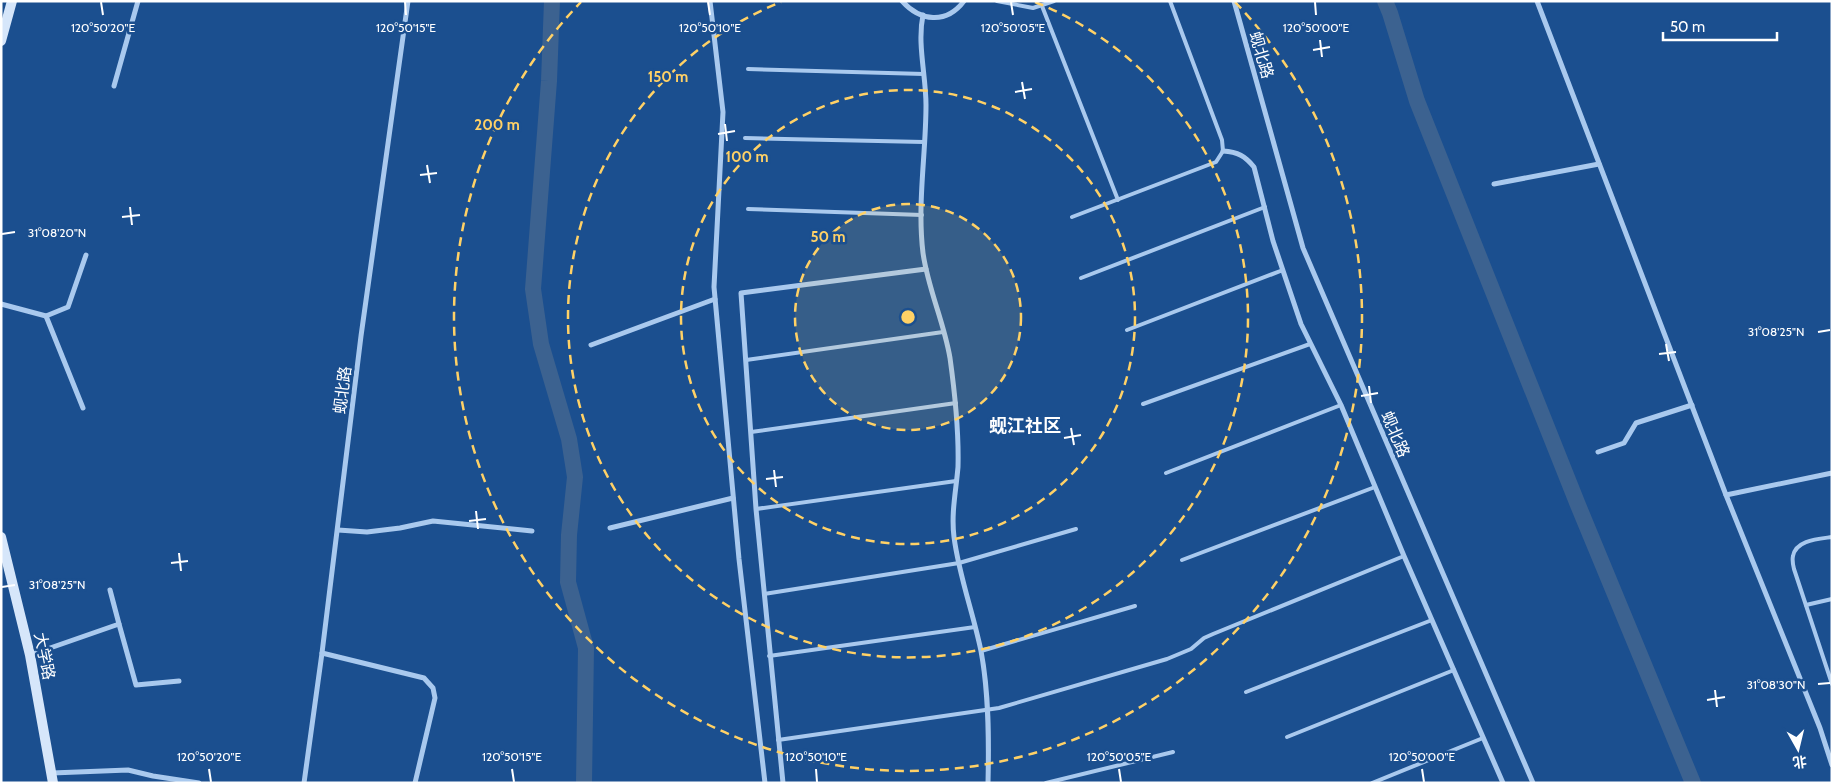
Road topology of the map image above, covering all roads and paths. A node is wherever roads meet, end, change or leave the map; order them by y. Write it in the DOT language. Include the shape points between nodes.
graph roads {
  1 [pos="12,1"];
  2 [pos="138,1"];
  3 [pos="408,1"];
  4 [pos="710,1"];
  5 [pos="902,1"];
  6 [pos="964,1"];
  7 [pos="997,1"];
  8 [pos="1054,1"];
  9 [pos="1170,1"];
  10 [pos="1234,1"];
  11 [pos="1537,1"];
  12 [pos="1042,6"];
  13 [pos="923,16"];
  14 [pos="1,41"];
  15 [pos="748,69"];
  16 [pos="924,74"];
  17 [pos="114,86"];
  18 [pos="745,138"];
  19 [pos="924,142"];
  20 [pos="1223,151"];
  21 [pos="1599,164"];
  22 [pos="1494,184"];
  23 [pos="1118,200"];
  24 [pos="1265,206"];
  25 [pos="748,209"];
  26 [pos="922,215"];
  27 [pos="1072,217"];
  28 [pos="86,255"];
  29 [pos="926,269"];
  30 [pos="1283,270"];
  31 [pos="1081,278"];
  32 [pos="715,299"];
  33 [pos="1,304"];
  34 [pos="46,316"];
  35 [pos="1127,330"];
  36 [pos="944,332"];
  37 [pos="1310,344"];
  38 [pos="591,345"];
  39 [pos="746,360"];
  40 [pos="956,403"];
  41 [pos="1143,404"];
  42 [pos="1341,405"];
  43 [pos="1692,405"];
  44 [pos="83,408"];
  45 [pos="751,432"];
  46 [pos="1598,452"];
  47 [pos="1166,473"];
  48 [pos="1832,474"];
  49 [pos="956,481"];
  50 [pos="1376,487"];
  51 [pos="1726,495"];
  52 [pos="734,498"];
  53 [pos="756,509"];
  54 [pos="610,528"];
  55 [pos="1076,529"];
  56 [pos="338,530"];
  57 [pos="532,531"];
  58 [pos="1,537"];
  59 [pos="1832,537"];
  60 [pos="1404,556"];
  61 [pos="1182,560"];
  62 [pos="959,563"];
  63 [pos="110,590"];
  64 [pos="764,594"];
  65 [pos="1832,599"];
  66 [pos="1806,605"];
  67 [pos="1135,606"];
  68 [pos="1432,620"];
  69 [pos="118,624"];
  70 [pos="975,627"];
  71 [pos="981,651"];
  72 [pos="322,653"];
  73 [pos="30,654"];
  74 [pos="769,656"];
  75 [pos="1454,670"];
  76 [pos="179,681"];
  77 [pos="1832,684"];
  78 [pos="1246,692"];
  79 [pos="986,710"];
  80 [pos="1287,737"];
  81 [pos="1483,738"];
  82 [pos="778,740"];
  83 [pos="1173,752"];
  84 [pos="1832,765"];
  85 [pos="52,778"];
  86 [pos="199,783"];
  87 [pos="304,783"];
  88 [pos="415,783"];
  89 [pos="765,783"];
  90 [pos="783,783"];
  91 [pos="988,783"];
  92 [pos="1046,783"];
  93 [pos="1372,783"];
  94 [pos="1503,783"];
  95 [pos="1533,783"];
  1 -- 14 [label="main road"];
  2 -- 17 [label="street"];
  3 -- 56 [label="street, 蚬北路" via="361,336"];
  4 -- 32 [label="street" via="723,112"];
  5 -- 13 [label="street"];
  6 -- 13 [label="street" via="945,16"];
  7 -- 12 [label="lane" via="1033,8"];
  8 -- 12 [label="lane"];
  9 -- 20 [label="lane" via="1222,140"];
  10 -- 95 [label="street, 蚬北路" via="1303,248"];
  11 -- 21 [label="street"];
  12 -- 23 [label="lane"];
  13 -- 16 [label="street" via="920,30"];
  15 -- 16 [label="lane"];
  16 -- 19 [label="street"];
  18 -- 19 [label="lane"];
  19 -- 26 [label="street"];
  20 -- 23 [label="lane" via="1216,162"];
  20 -- 24 [label="street" via="1247,158 1254,167"];
  21 -- 22 [label="street"];
  21 -- 43 [label="street"];
  23 -- 27 [label="lane"];
  24 -- 30 [label="street"];
  24 -- 31 [label="lane"];
  25 -- 26 [label="lane"];
  26 -- 29 [label="street"];
  28 -- 34 [label="street" via="68,307"];
  29 -- 36 [label="street"];
  29 -- 39 [label="street" via="741,293"];
  30 -- 35 [label="lane"];
  30 -- 37 [label="street"];
  32 -- 38 [label="street"];
  32 -- 52 [label="street"];
  33 -- 34 [label="street"];
  34 -- 44 [label="street"];
  36 -- 39 [label="lane"];
  36 -- 40 [label="street"];
  37 -- 41 [label="lane"];
  37 -- 42 [label="street"];
  39 -- 45 [label="street"];
  40 -- 45 [label="lane"];
  40 -- 49 [label="street"];
  42 -- 47 [label="lane"];
  42 -- 50 [label="street"];
  43 -- 46 [label="street" via="1636,423 1624,443"];
  43 -- 51 [label="street"];
  45 -- 53 [label="street"];
  48 -- 51 [label="street"];
  49 -- 53 [label="lane"];
  49 -- 62 [label="street" via="953,519"];
  50 -- 60 [label="street"];
  50 -- 61 [label="lane"];
  51 -- 84 [label="street"];
  52 -- 54 [label="street"];
  52 -- 89 [label="street"];
  53 -- 64 [label="street"];
  55 -- 62 [label="lane"];
  56 -- 57 [label="street" via="367,532 434,521"];
  56 -- 72 [label="street, 蚬北路"];
  58 -- 73 [label="main road, 大学路"];
  59 -- 66 [label="lane" via="1798,546 1793,556"];
  60 -- 68 [label="street"];
  60 -- 79 [label="lane" via="1213,634 1191,649 1167,659"];
  62 -- 64 [label="lane"];
  62 -- 70 [label="street"];
  63 -- 69 [label="street"];
  64 -- 74 [label="street"];
  65 -- 66 [label="lane"];
  66 -- 77 [label="lane"];
  67 -- 71 [label="lane"];
  68 -- 75 [label="street"];
  68 -- 78 [label="lane"];
  69 -- 73 [label="street"];
  69 -- 76 [label="street" via="136,685"];
  70 -- 71 [label="street"];
  70 -- 74 [label="lane"];
  71 -- 79 [label="street"];
  72 -- 87 [label="street, 蚬北路"];
  72 -- 88 [label="street" via="424,678 433,688 435,698"];
  73 -- 85 [label="main road, 大学路"];
  74 -- 82 [label="street"];
  75 -- 80 [label="lane"];
  75 -- 81 [label="street"];
  79 -- 82 [label="lane"];
  79 -- 91 [label="street"];
  81 -- 93 [label="lane"];
  81 -- 94 [label="street"];
  82 -- 90 [label="street"];
  83 -- 92 [label="lane"];
  85 -- 86 [label="street" via="128,770"];
}
